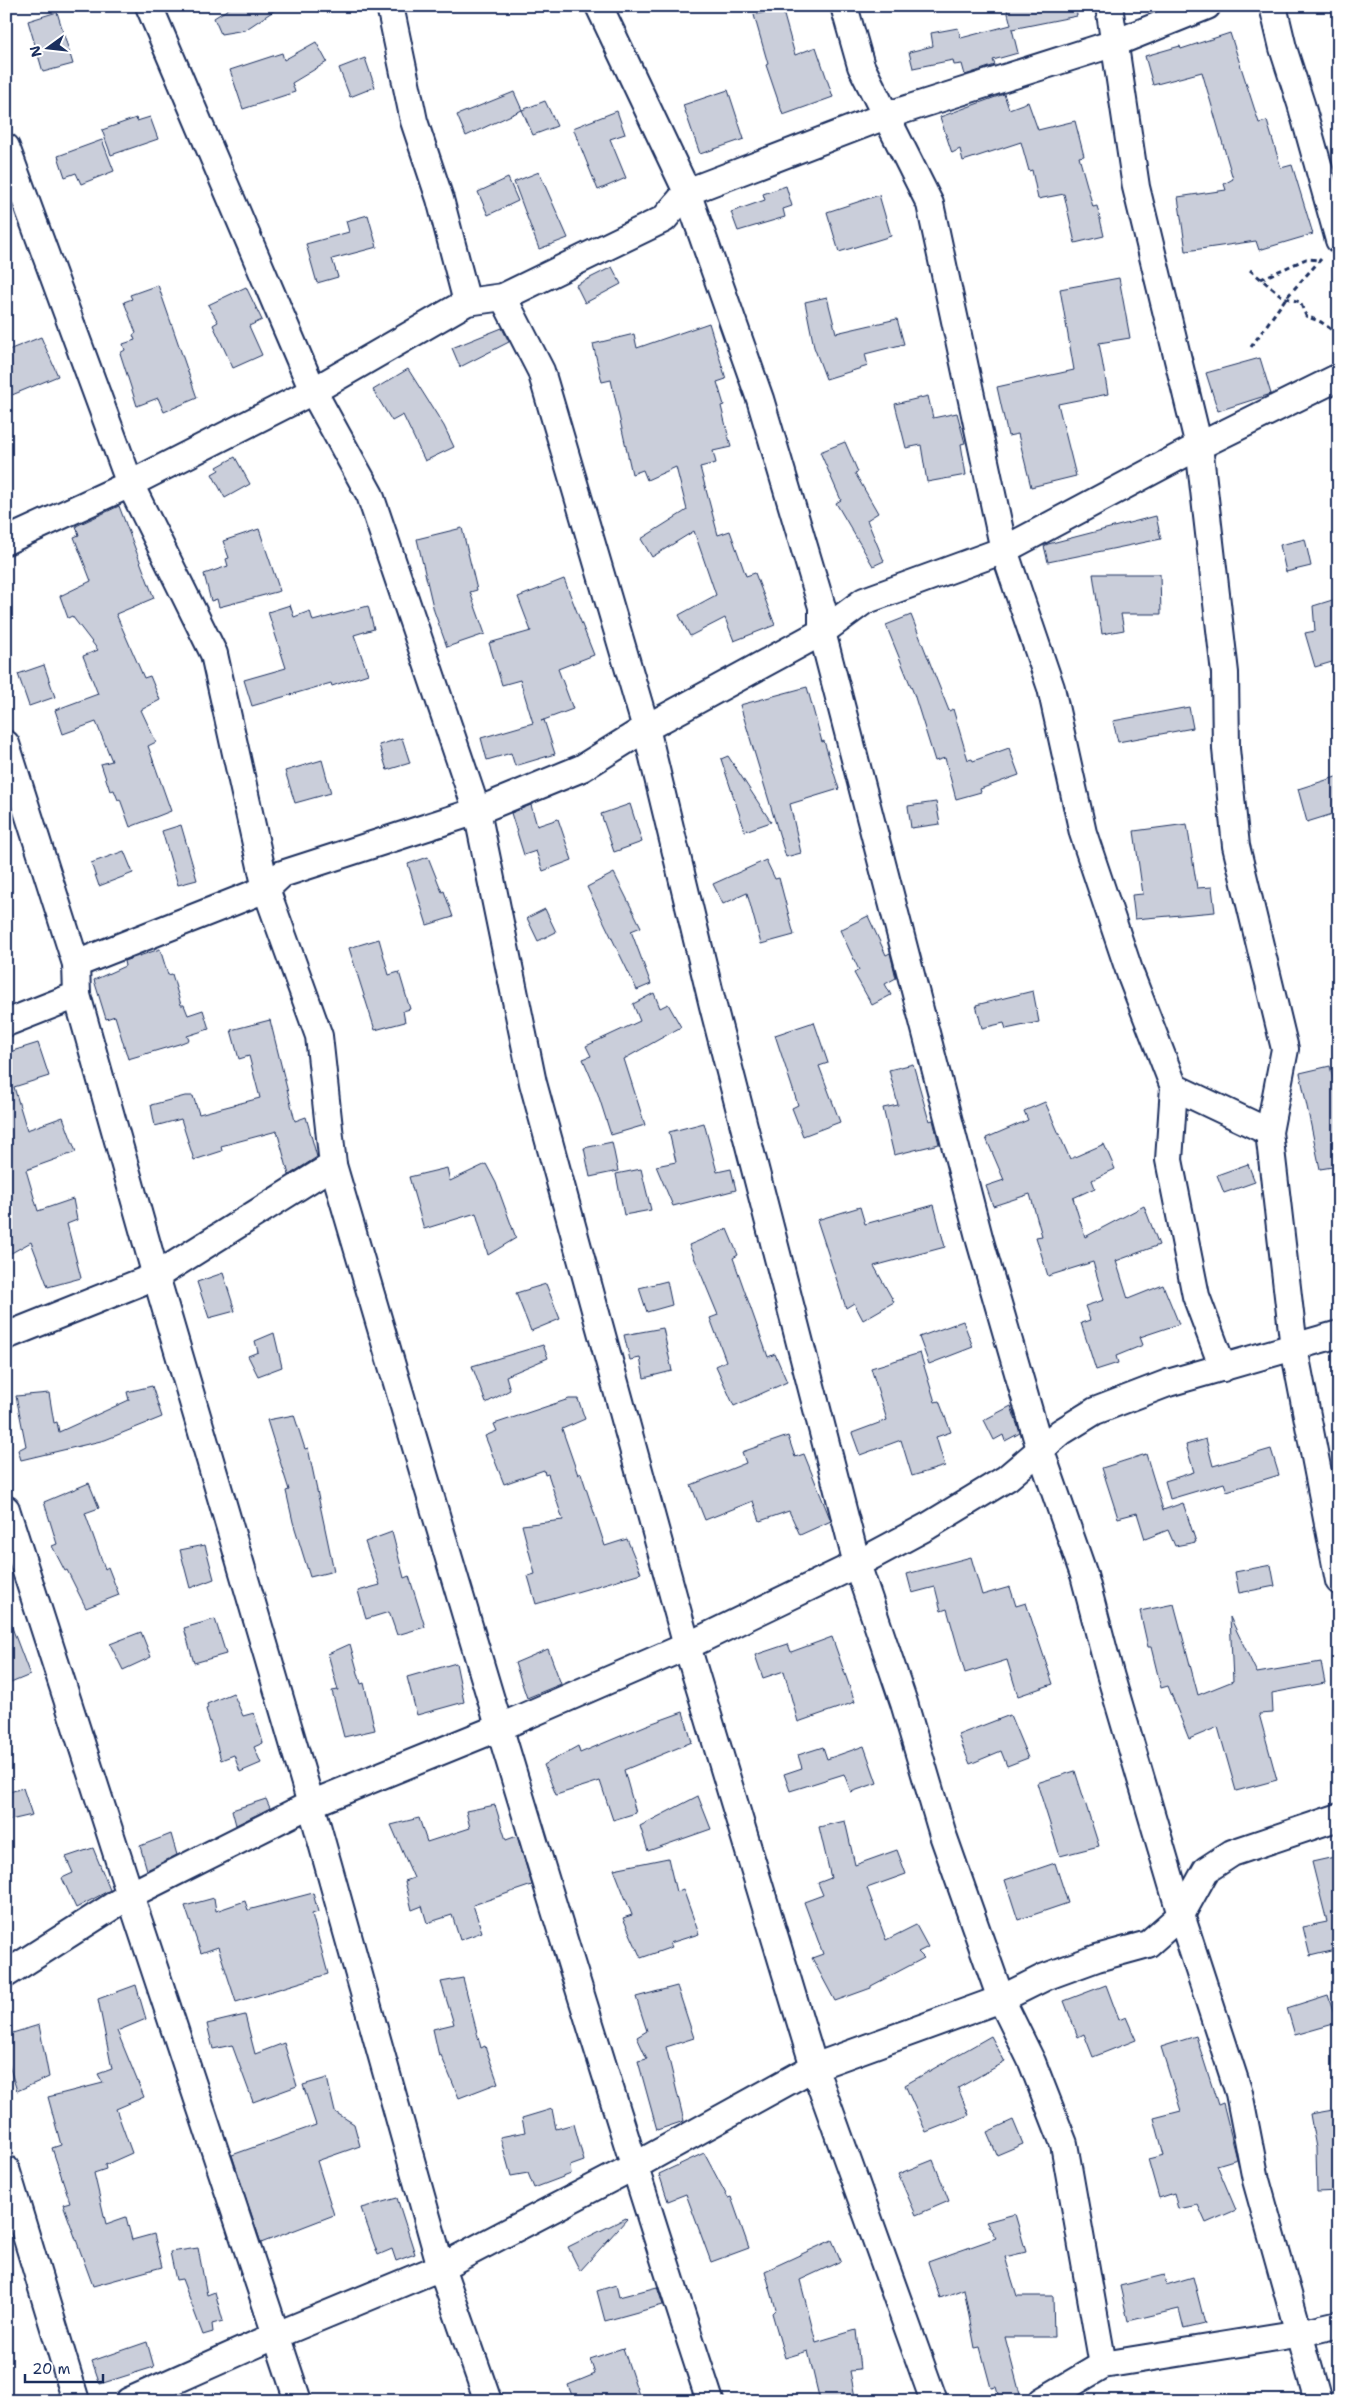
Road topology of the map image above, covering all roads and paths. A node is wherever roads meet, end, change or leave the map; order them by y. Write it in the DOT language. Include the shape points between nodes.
graph roads {
  1 [pos="149,6"];
  2 [pos="390,6"];
  3 [pos="599,6"];
  4 [pos="844,6"];
  5 [pos="1109,6"];
  6 [pos="1207,6"];
  7 [pos="1273,6"];
  8 [pos="1115,42"];
  9 [pos="888,115"];
  10 [pos="6,147"];
  11 [pos="687,192"];
  12 [pos="1332,247"];
  13 [pos="1320,260"];
  14 [pos="1250,270"];
  15 [pos="1262,279"];
  16 [pos="503,297"];
  17 [pos="1286,298"];
  18 [pos="468,302"];
  19 [pos="1339,335"];
  20 [pos="1251,347"];
  21 [pos="1339,377"];
  22 [pos="313,391"];
  23 [pos="1199,446"];
  24 [pos="130,484"];
  25 [pos="6,541"];
  26 [pos="1004,550"];
  27 [pos="822,632"];
  28 [pos="646,728"];
  29 [pos="6,744"];
  30 [pos="477,810"];
  31 [pos="266,890"];
  32 [pos="76,964"];
  33 [pos="77,995"];
  34 [pos="6,1023"];
  35 [pos="1174,1087"];
  36 [pos="1269,1132"];
  37 [pos="333,1165"];
  38 [pos="156,1276"];
  39 [pos="1339,1334"];
  40 [pos="6,1336"];
  41 [pos="1294,1348"];
  42 [pos="1223,1368"];
  43 [pos="1040,1449"];
  44 [pos="6,1509"];
  45 [pos="858,1564"];
  46 [pos="1339,1582"];
  47 [pos="687,1646"];
  48 [pos="498,1728"];
  49 [pos="311,1804"];
  50 [pos="1339,1817"];
  51 [pos="130,1895"];
  52 [pos="1181,1915"];
  53 [pos="6,1974"];
  54 [pos="1001,2000"];
  55 [pos="814,2067"];
  56 [pos="633,2167"];
  57 [pos="6,2169"];
  58 [pos="441,2268"];
  59 [pos="1339,2324"];
  60 [pos="1301,2333"];
  61 [pos="277,2335"];
  62 [pos="1103,2365"];
  63 [pos="76,2401"];
  64 [pos="129,2401"];
  65 [pos="298,2401"];
  66 [pos="488,2401"];
  67 [pos="710,2401"];
  68 [pos="934,2401"];
  69 [pos="1042,2401"];
  70 [pos="1318,2401"];
  1 -- 22 [label="street"];
  2 -- 18 [label="street" via="414,121 440,199"];
  3 -- 11 [label="street"];
  4 -- 9 [label="street" via="861,66"];
  5 -- 8 [label="street"];
  6 -- 8 [label="street"];
  7 -- 12 [label="street" via="1301,104"];
  8 -- 9 [label="street"];
  8 -- 23 [label="street" via="1136,187"];
  9 -- 11 [label="street"];
  9 -- 26 [label="street" via="930,204"];
  10 -- 24 [label="street"];
  11 -- 16 [label="street" via="664,219"];
  11 -- 27 [label="street" via="760,399 822,607"];
  12 -- 13 [label="path"];
  13 -- 15 [label="path" via="1306,259"];
  13 -- 17 [label="path"];
  14 -- 15 [label="path"];
  15 -- 17 [label="path"];
  16 -- 18 [label="street"];
  16 -- 28 [label="street" via="541,371"];
  17 -- 19 [label="path" via="1300,302 1306,316"];
  17 -- 20 [label="path"];
  18 -- 22 [label="street"];
  21 -- 23 [label="street"];
  22 -- 24 [label="street"];
  22 -- 30 [label="street" via="370,495"];
  23 -- 26 [label="street"];
  23 -- 36 [label="street" via="1225,673 1226,749 1236,846 1284,1049"];
  24 -- 25 [label="street"];
  24 -- 31 [label="street" via="214,654"];
  26 -- 27 [label="street" via="864,601"];
  26 -- 35 [label="street" via="1051,688 1083,833 1131,976"];
  27 -- 28 [label="street"];
  27 -- 43 [label="street" via="980,1241"];
  28 -- 30 [label="street" via="582,768"];
  28 -- 45 [label="street" via="713,1006"];
  29 -- 32 [label="street"];
  30 -- 31 [label="street" via="282,874"];
  30 -- 47 [label="street" via="533,1083"];
  31 -- 32 [label="street"];
  31 -- 37 [label="street" via="319,1036"];
  32 -- 33 [label="street"];
  33 -- 34 [label="street"];
  33 -- 38 [label="street"];
  35 -- 36 [label="street"];
  35 -- 42 [label="street" via="1170,1160 1196,1296"];
  36 -- 41 [label="street"];
  37 -- 38 [label="street"];
  37 -- 48 [label="street"];
  38 -- 40 [label="street"];
  38 -- 49 [label="street"];
  39 -- 41 [label="street"];
  41 -- 42 [label="street"];
  41 -- 46 [label="street"];
  42 -- 43 [label="street" via="1168,1383 1096,1411"];
  43 -- 45 [label="street" via="1007,1478"];
  43 -- 52 [label="street" via="1084,1576"];
  44 -- 51 [label="street"];
  45 -- 47 [label="street"];
  45 -- 54 [label="street" via="943,1835"];
  47 -- 48 [label="street"];
  47 -- 55 [label="street"];
  48 -- 49 [label="street"];
  48 -- 56 [label="street"];
  49 -- 51 [label="street"];
  49 -- 58 [label="street"];
  50 -- 52 [label="street" via="1232,1853 1206,1870"];
  51 -- 53 [label="street"];
  51 -- 61 [label="street"];
  52 -- 54 [label="street" via="1148,1944 1096,1958 1045,1977"];
  52 -- 60 [label="street" via="1239,2093 1256,2180"];
  54 -- 55 [label="street"];
  54 -- 62 [label="street" via="1032,2062 1064,2144"];
  55 -- 56 [label="street"];
  55 -- 68 [label="street"];
  56 -- 58 [label="street"];
  56 -- 67 [label="street"];
  57 -- 63 [label="street"];
  58 -- 61 [label="street"];
  58 -- 66 [label="street"];
  59 -- 60 [label="street"];
  60 -- 62 [label="street"];
  60 -- 70 [label="street"];
  61 -- 64 [label="street"];
  61 -- 65 [label="street"];
  62 -- 69 [label="street"];
}
